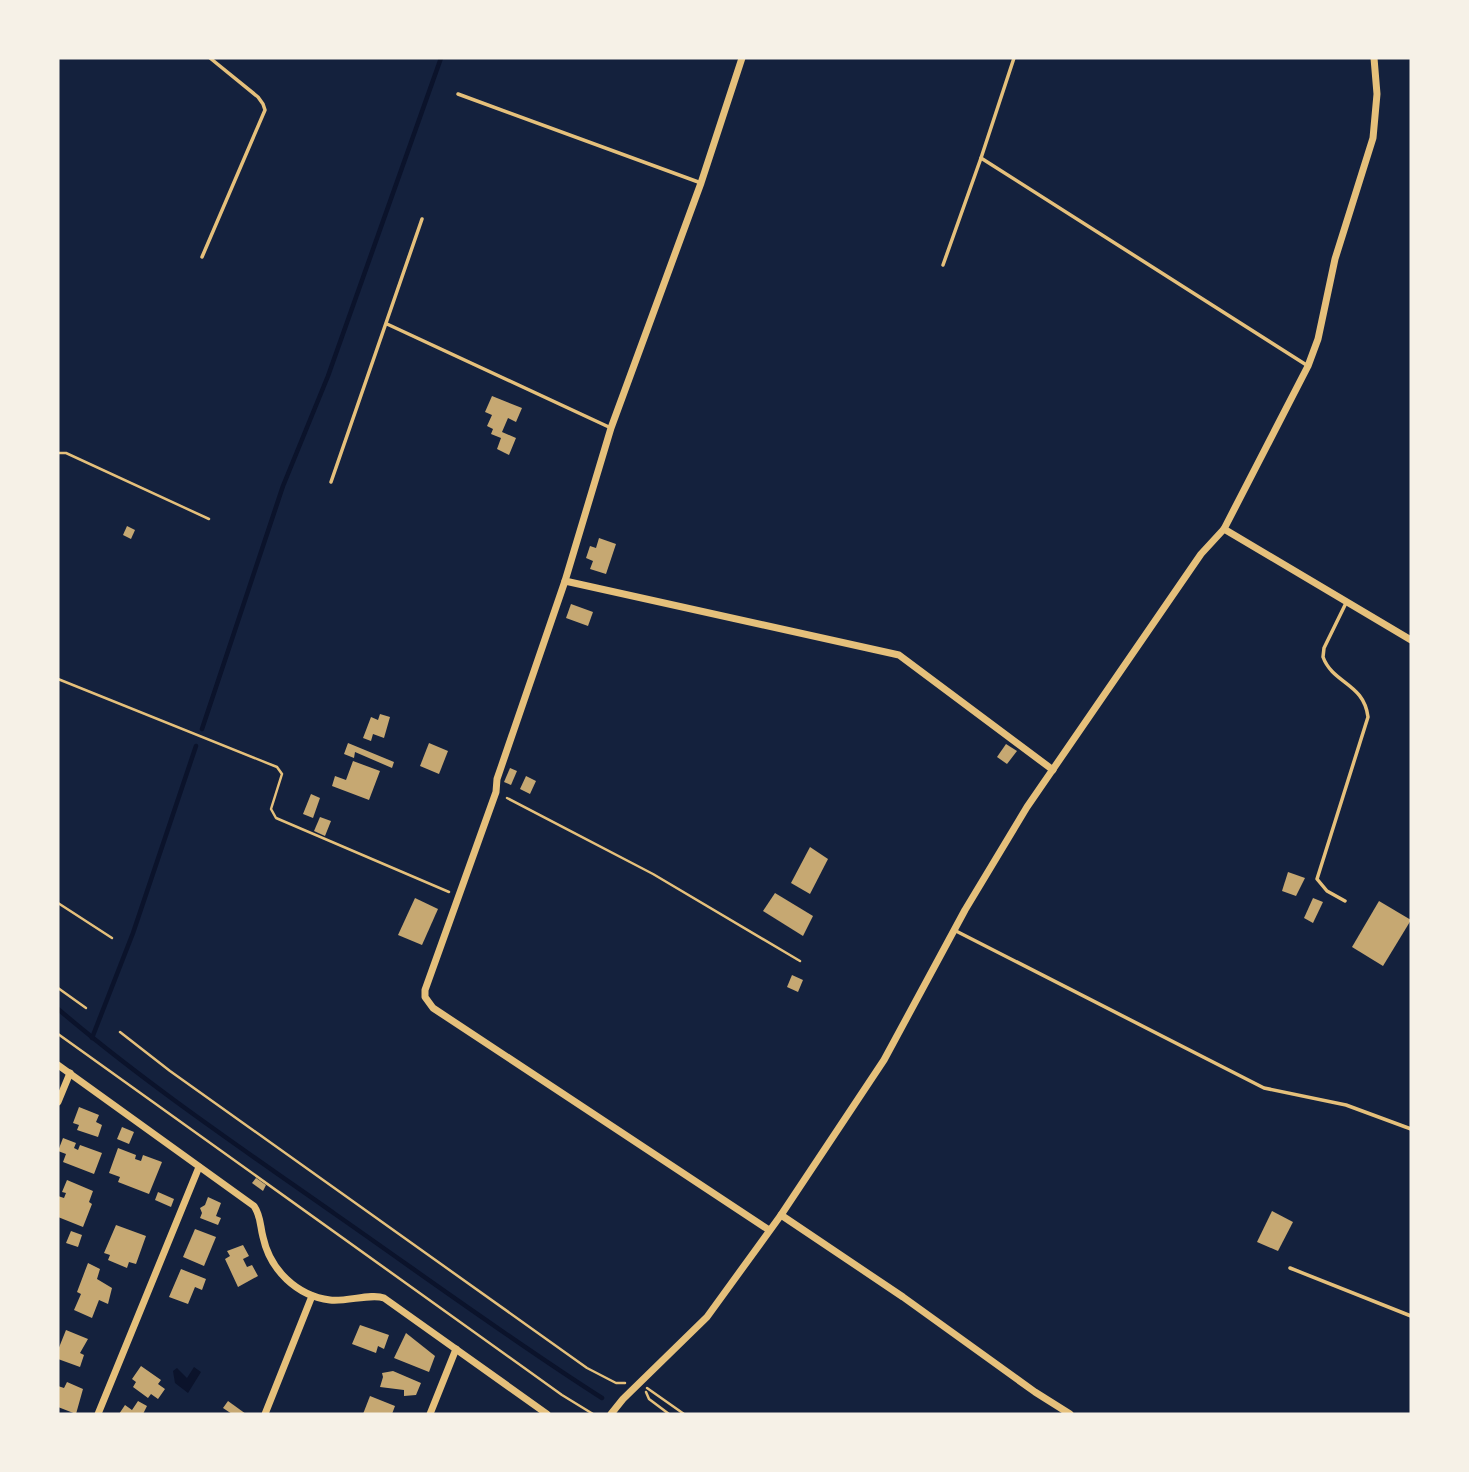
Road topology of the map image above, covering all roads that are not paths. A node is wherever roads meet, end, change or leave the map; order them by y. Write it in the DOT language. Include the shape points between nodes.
graph roads {
  1 [pos="211,58"];
  2 [pos="742,58"];
  3 [pos="1014,58"];
  4 [pos="1374,58"];
  5 [pos="458,94"];
  6 [pos="981,158"];
  7 [pos="701,183"];
  8 [pos="422,219"];
  9 [pos="202,257"];
  10 [pos="943,265"];
  11 [pos="386,324"];
  12 [pos="1308,366"];
  13 [pos="611,428"];
  14 [pos="331,482"];
  15 [pos="1224,529"];
  16 [pos="565,580"];
  17 [pos="1347,601"];
  18 [pos="1411,640"];
  19 [pos="1053,770"];
  20 [pos="1345,901"];
  21 [pos="954,930"];
  22 [pos="58,1065"];
  23 [pos="69,1073"];
  24 [pos="58,1102"];
  25 [pos="1411,1129"];
  26 [pos="199,1167"];
  27 [pos="781,1215"];
  28 [pos="769,1230"];
  29 [pos="1290,1268"];
  30 [pos="312,1296"];
  31 [pos="1411,1316"];
  32 [pos="456,1349"];
  33 [pos="97,1414"];
  34 [pos="265,1414"];
  35 [pos="430,1414"];
  36 [pos="547,1414"];
  37 [pos="611,1414"];
  38 [pos="1070,1414"];
  1 -- 9 [label="lane" via="258,97 265,110"];
  2 -- 7 [label="street"];
  3 -- 6 [label="lane"];
  4 -- 12 [label="street" via="1373,138"];
  5 -- 7 [label="lane"];
  6 -- 10 [label="lane"];
  6 -- 12 [label="lane"];
  7 -- 13 [label="street"];
  8 -- 11 [label="lane"];
  11 -- 13 [label="lane"];
  11 -- 14 [label="lane"];
  12 -- 15 [label="street"];
  13 -- 16 [label="street"];
  15 -- 17 [label="street"];
  15 -- 19 [label="street" via="1201,554"];
  16 -- 19 [label="street" via="899,655"];
  16 -- 28 [label="street" via="425,990 427,1003"];
  17 -- 18 [label="street"];
  17 -- 20 [label="lane" via="1322,657 1331,671 1357,690 1368,717 1317,879"];
  19 -- 21 [label="street"];
  21 -- 25 [label="lane" via="1264,1088 1346,1105"];
  21 -- 27 [label="street" via="884,1060"];
  22 -- 23 [label="street"];
  23 -- 24 [label="street"];
  23 -- 26 [label="street"];
  26 -- 30 [label="street" via="254,1206 276,1266"];
  26 -- 33 [label="street"];
  27 -- 28 [label="street"];
  27 -- 38 [label="street"];
  28 -- 37 [label="street" via="707,1317"];
  29 -- 31 [label="lane"];
  30 -- 32 [label="street" via="349,1301 378,1296"];
  30 -- 34 [label="street"];
  32 -- 35 [label="street"];
  32 -- 36 [label="street"];
}
